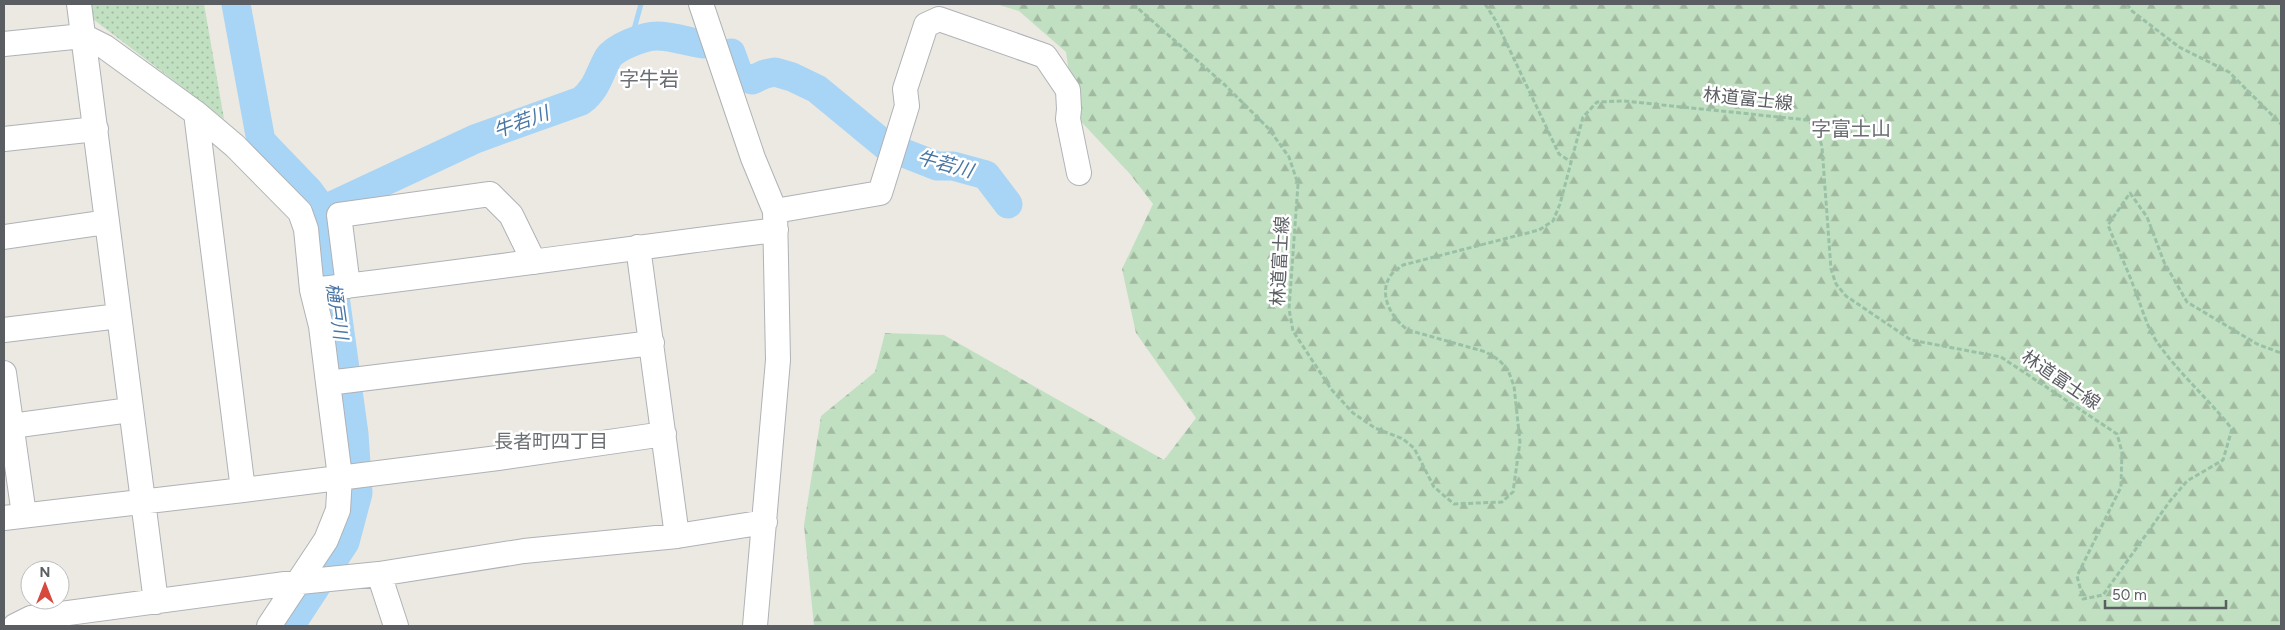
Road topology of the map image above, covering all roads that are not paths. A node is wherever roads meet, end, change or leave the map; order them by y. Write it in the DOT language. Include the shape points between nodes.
graph roads {
  1 [pos="79,4"];
  2 [pos="702,4"];
  3 [pos="83,36"];
  4 [pos="4,44"];
  5 [pos="196,113"];
  6 [pos="96,128"];
  7 [pos="4,139"];
  8 [pos="1079,173"];
  9 [pos="775,221"];
  10 [pos="107,222"];
  11 [pos="4,237"];
  12 [pos="638,247"];
  13 [pos="534,262"];
  14 [pos="346,286"];
  15 [pos="312,290"];
  16 [pos="119,316"];
  17 [pos="4,330"];
  18 [pos="652,343"];
  19 [pos="4,374"];
  20 [pos="328,384"];
  21 [pos="130,410"];
  22 [pos="7,426"];
  23 [pos="664,434"];
  24 [pos="340,477"];
  25 [pos="243,490"];
  26 [pos="142,502"];
  27 [pos="14,516"];
  28 [pos="765,522"];
  29 [pos="677,536"];
  30 [pos="379,574"];
  31 [pos="300,582"];
  32 [pos="156,602"];
  33 [pos="15,626"];
  34 [pos="269,626"];
  35 [pos="396,626"];
  36 [pos="755,626"];
  1 -- 3 [label="street"];
  2 -- 9 [label="street"];
  3 -- 4 [label="street"];
  3 -- 5 [label="street" via="124,60"];
  3 -- 6 [label="street"];
  5 -- 15 [label="street" via="235,146 300,212 306,229"];
  5 -- 25 [label="street"];
  6 -- 7 [label="street"];
  6 -- 10 [label="street"];
  8 -- 9 [label="street" via="1068,119 1068,90 1045,56 939,18 926,25 905,89 907,106 880,194"];
  9 -- 12 [label="street"];
  9 -- 28 [label="street" via="778,360"];
  10 -- 11 [label="street"];
  10 -- 16 [label="street"];
  12 -- 13 [label="street"];
  12 -- 18 [label="street"];
  13 -- 14 [label="street"];
  13 -- 14 [label="street" via="511,215 490,194 338,215"];
  14 -- 15 [label="street"];
  15 -- 20 [label="street" via="321,326"];
  16 -- 17 [label="street"];
  16 -- 21 [label="street"];
  18 -- 20 [label="street"];
  18 -- 23 [label="street"];
  19 -- 22 [label="street"];
  20 -- 24 [label="street"];
  21 -- 22 [label="street"];
  21 -- 26 [label="street"];
  22 -- 27 [label="street"];
  23 -- 24 [label="street"];
  23 -- 29 [label="street"];
  24 -- 25 [label="street"];
  24 -- 31 [label="street" via="338,510 326,540"];
  25 -- 26 [label="street"];
  26 -- 27 [label="street"];
  26 -- 32 [label="street"];
  28 -- 29 [label="street"];
  28 -- 36 [label="street"];
  29 -- 30 [label="street" via="524,552"];
  30 -- 31 [label="street"];
  30 -- 35 [label="street"];
  31 -- 32 [label="street"];
  31 -- 34 [label="street"];
  32 -- 33 [label="street" via="31,618"];
}
